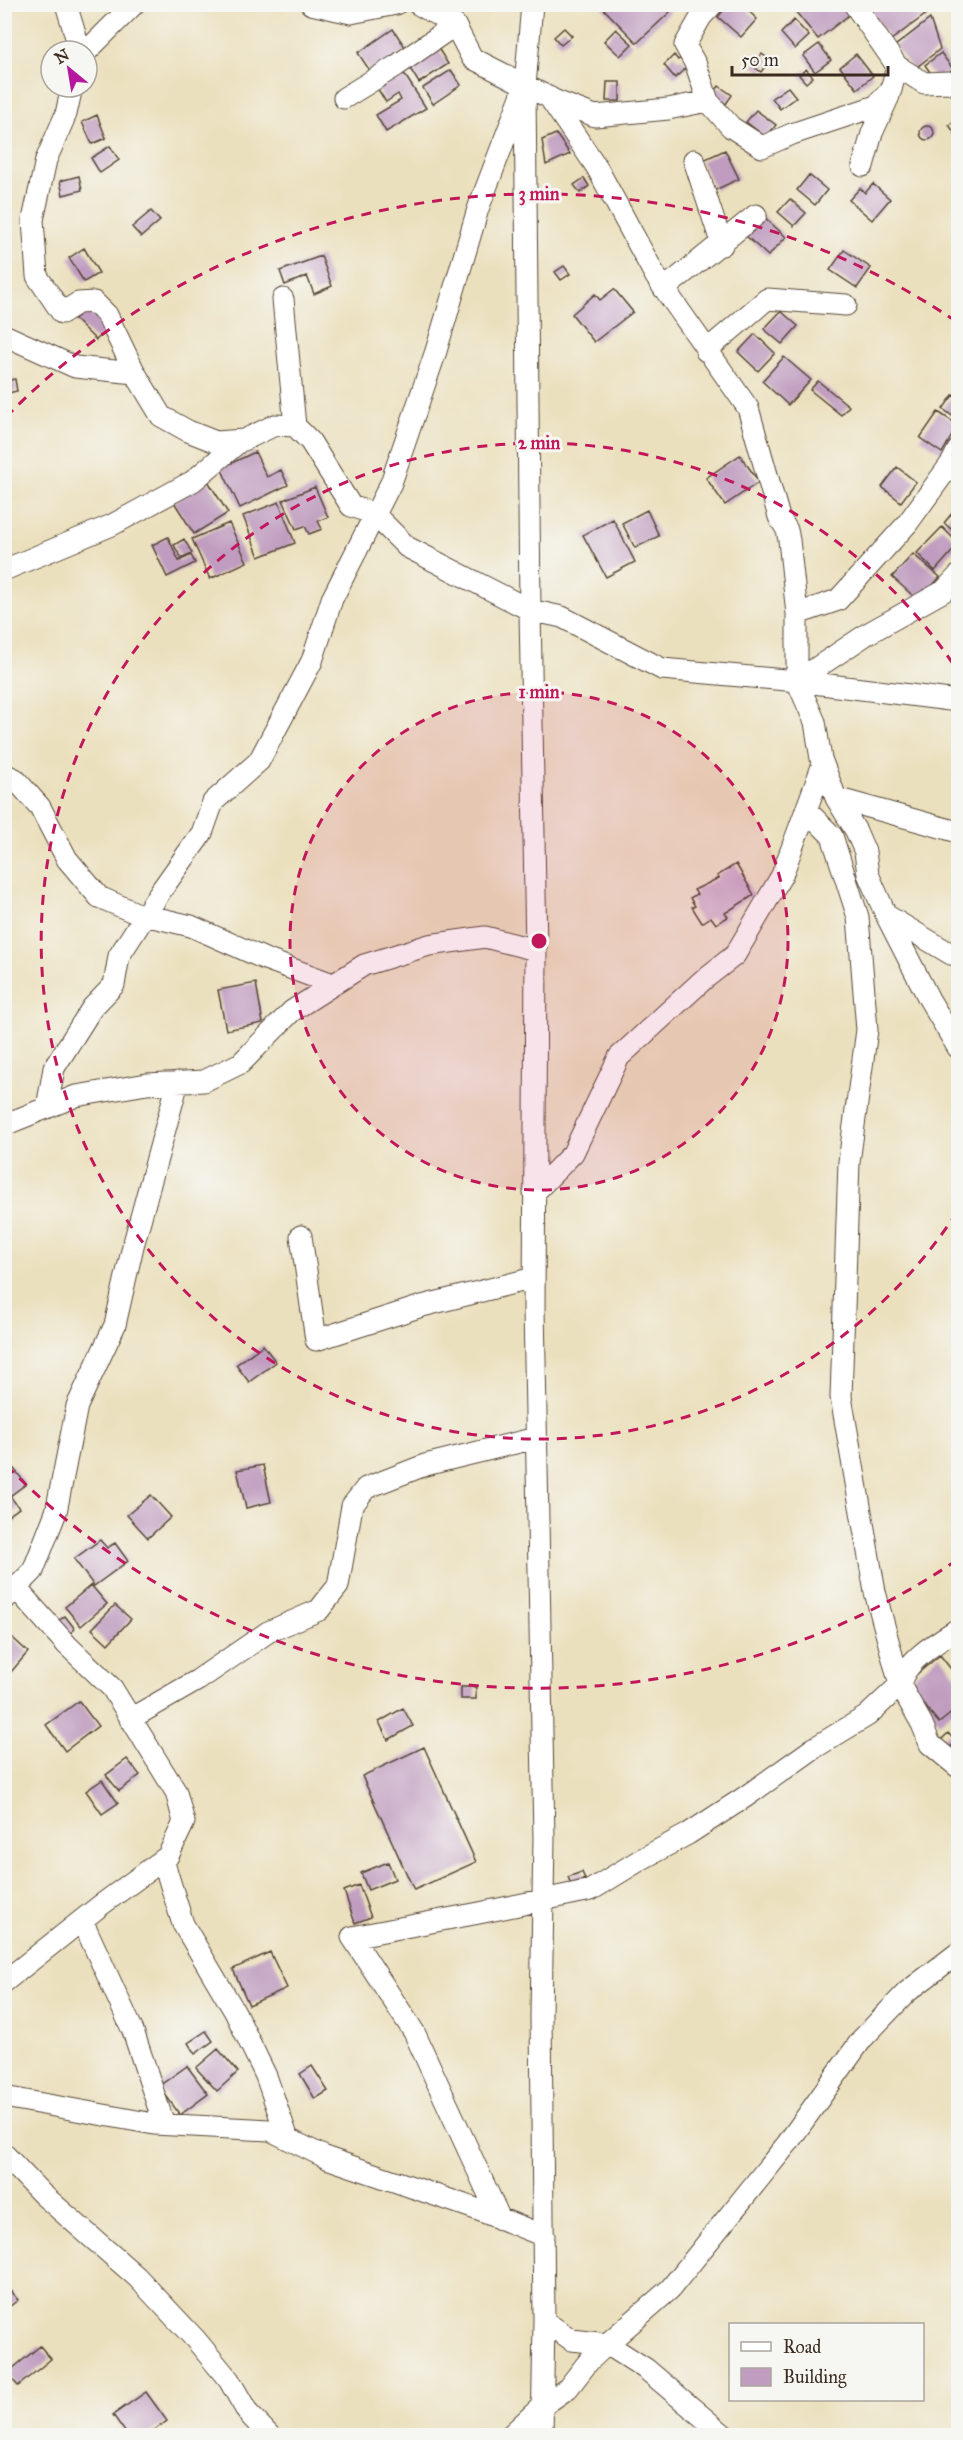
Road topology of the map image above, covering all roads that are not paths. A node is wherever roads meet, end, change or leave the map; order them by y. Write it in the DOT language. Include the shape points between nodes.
graph roads {
  1 [pos="66,4"];
  2 [pos="134,4"];
  3 [pos="311,4"];
  4 [pos="396,4"];
  5 [pos="418,4"];
  6 [pos="532,4"];
  7 [pos="713,4"];
  8 [pos="854,4"];
  9 [pos="455,25"];
  10 [pos="76,39"];
  11 [pos="99,39"];
  12 [pos="897,66"];
  13 [pos="525,86"];
  14 [pos="958,86"];
  15 [pos="891,90"];
  16 [pos="549,97"];
  17 [pos="344,98"];
  18 [pos="69,99"];
  19 [pos="708,101"];
  20 [pos="694,160"];
  21 [pos="863,166"];
  22 [pos="756,215"];
  23 [pos="722,245"];
  24 [pos="664,289"];
  25 [pos="283,299"];
  26 [pos="846,305"];
  27 [pos="5,335"];
  28 [pos="706,351"];
  29 [pos="135,373"];
  30 [pos="295,426"];
  31 [pos="240,441"];
  32 [pos="958,450"];
  33 [pos="375,514"];
  34 [pos="4,570"];
  35 [pos="958,576"];
  36 [pos="530,610"];
  37 [pos="797,614"];
  38 [pos="797,681"];
  39 [pos="958,700"];
  40 [pos="823,764"];
  41 [pos="4,774"];
  42 [pos="836,798"];
  43 [pos="806,810"];
  44 [pos="958,832"];
  45 [pos="145,915"];
  46 [pos="886,915"];
  47 [pos="536,950"];
  48 [pos="958,955"];
  49 [pos="333,984"];
  50 [pos="958,1048"];
  51 [pos="178,1082"];
  52 [pos="47,1108"];
  53 [pos="4,1125"];
  54 [pos="534,1193"];
  55 [pos="301,1236"];
  56 [pos="534,1278"];
  57 [pos="536,1438"];
  58 [pos="10,1594"];
  59 [pos="958,1629"];
  60 [pos="900,1685"];
  61 [pos="130,1719"];
  62 [pos="958,1767"];
  63 [pos="163,1860"];
  64 [pos="543,1899"];
  65 [pos="82,1920"];
  66 [pos="958,1953"];
  67 [pos="4,1982"];
  68 [pos="4,2097"];
  69 [pos="164,2124"];
  70 [pos="288,2139"];
  71 [pos="4,2154"];
  72 [pos="501,2219"];
  73 [pos="544,2236"];
  74 [pos="544,2321"];
  75 [pos="607,2344"];
  76 [pos="541,2407"];
  77 [pos="270,2436"];
  78 [pos="510,2436"];
  79 [pos="542,2436"];
  80 [pos="725,2436"];
  1 -- 10 [label="street"];
  2 -- 11 [label="street"];
  3 -- 4 [label="street" via="351,13"];
  5 -- 9 [label="street"];
  6 -- 13 [label="street"];
  7 -- 19 [label="street" via="685,45"];
  8 -- 12 [label="street"];
  9 -- 13 [label="street" via="472,58"];
  9 -- 17 [label="street"];
  12 -- 14 [label="street" via="924,83 949,82"];
  12 -- 15 [label="street"];
  13 -- 16 [label="street"];
  13 -- 33 [label="street" via="477,209 436,351 391,483"];
  13 -- 36 [label="street"];
  15 -- 19 [label="street" via="876,106 762,147 731,127"];
  15 -- 21 [label="street"];
  16 -- 19 [label="street" via="595,116"];
  16 -- 24 [label="street" via="596,166"];
  18 -- 29 [label="street" via="46,160 33,220 37,276 62,313 78,303 94,302 106,315"];
  20 -- 23 [label="street"];
  22 -- 23 [label="street"];
  23 -- 24 [label="street"];
  24 -- 28 [label="street"];
  25 -- 30 [label="street"];
  26 -- 28 [label="street" via="767,299"];
  27 -- 29 [label="street" via="75,367"];
  28 -- 37 [label="street" via="748,408 789,540"];
  29 -- 31 [label="street" via="161,416 216,442"];
  30 -- 31 [label="street" via="274,425"];
  30 -- 33 [label="street" via="310,441 351,506"];
  31 -- 34 [label="street" via="193,481 112,525"];
  32 -- 37 [label="street" via="906,524 838,600"];
  33 -- 36 [label="street" via="407,547"];
  33 -- 45 [label="street" via="332,598 312,661 259,761 213,802 202,833"];
  35 -- 38 [label="street" via="944,591 867,634"];
  36 -- 38 [label="street" via="562,617 662,669"];
  36 -- 47 [label="street"];
  37 -- 38 [label="street"];
  38 -- 39 [label="street"];
  38 -- 40 [label="street" via="815,722"];
  40 -- 42 [label="street"];
  40 -- 43 [label="street"];
  41 -- 45 [label="street" via="15,779 40,807 67,859 99,897"];
  42 -- 44 [label="street"];
  42 -- 46 [label="street" via="865,852 868,874"];
  43 -- 54 [label="street" via="782,875 735,956 619,1057 573,1153"];
  43 -- 60 [label="street" via="832,836 858,917 867,1029 849,1162 841,1396 875,1592"];
  45 -- 49 [label="street" via="191,926"];
  45 -- 52 [label="street" via="119,956 114,985 92,1008 54,1068"];
  46 -- 48 [label="street"];
  46 -- 50 [label="street"];
  47 -- 49 [label="street" via="485,937 429,945 364,965"];
  47 -- 54 [label="street"];
  49 -- 51 [label="street" via="291,1011 241,1063 204,1081"];
  51 -- 52 [label="street" via="76,1096"];
  51 -- 58 [label="street" via="133,1246 116,1325 78,1406 56,1512 33,1571"];
  52 -- 53 [label="street"];
  54 -- 56 [label="street"];
  55 -- 56 [label="street" via="316,1340 422,1306"];
  56 -- 57 [label="street"];
  57 -- 61 [label="street" via="425,1465 366,1488 352,1506 338,1586 319,1610 268,1632 198,1680"];
  57 -- 64 [label="street"];
  58 -- 61 [label="street" via="112,1688"];
  59 -- 60 [label="street" via="927,1648"];
  60 -- 62 [label="street" via="930,1744"];
  60 -- 64 [label="street" via="867,1716 688,1834 591,1890"];
  61 -- 63 [label="street" via="176,1792 184,1822"];
  63 -- 65 [label="street"];
  63 -- 70 [label="street" via="183,1924 235,2012 266,2076"];
  64 -- 72 [label="street" via="352,1936 414,2032"];
  64 -- 73 [label="street"];
  65 -- 67 [label="street"];
  65 -- 69 [label="street" via="134,2031"];
  66 -- 75 [label="street" via="907,1992 862,2038 787,2144 670,2289"];
  68 -- 69 [label="street"];
  69 -- 70 [label="street" via="270,2130"];
  70 -- 72 [label="street" via="327,2158"];
  71 -- 77 [label="street" via="42,2194 137,2277 208,2352 248,2413"];
  72 -- 73 [label="street"];
  73 -- 74 [label="street"];
  74 -- 75 [label="street" via="572,2340"];
  74 -- 76 [label="street"];
  75 -- 76 [label="street" via="568,2388"];
  75 -- 80 [label="street" via="646,2369"];
  76 -- 78 [label="street"];
  76 -- 79 [label="street"];
}
